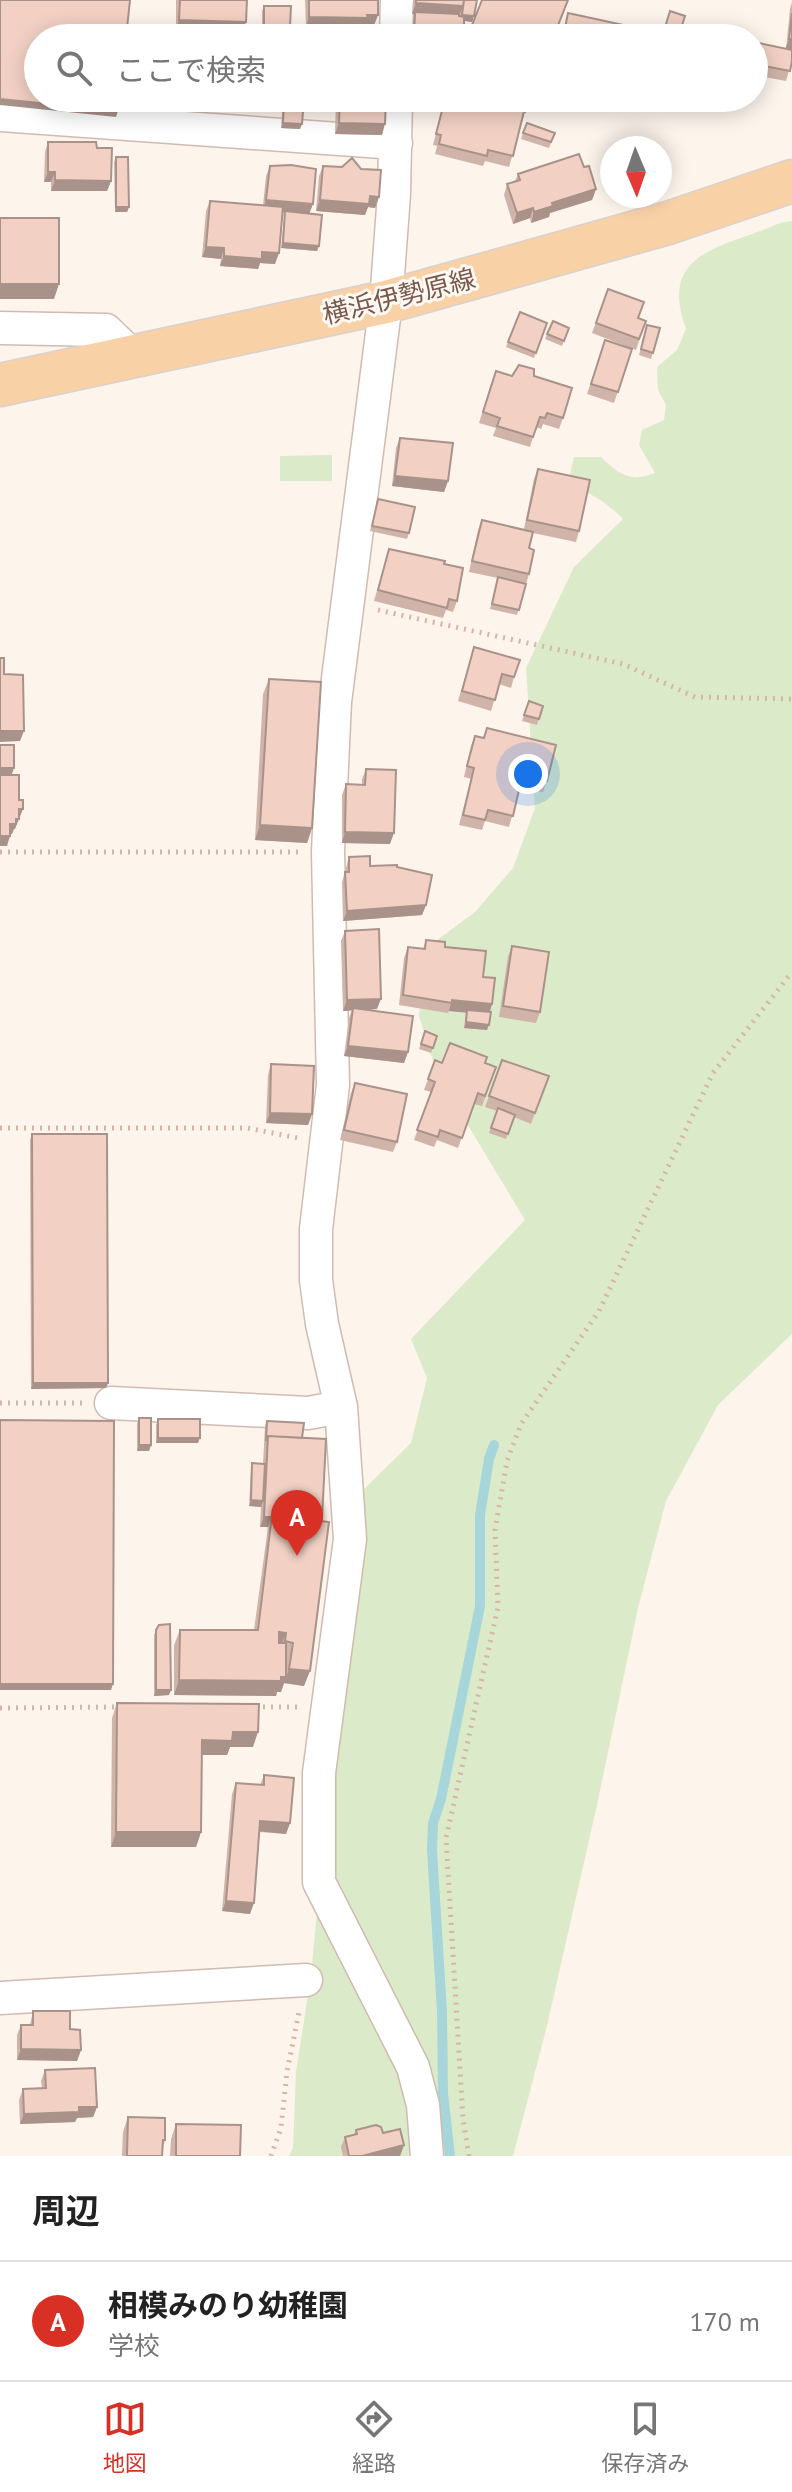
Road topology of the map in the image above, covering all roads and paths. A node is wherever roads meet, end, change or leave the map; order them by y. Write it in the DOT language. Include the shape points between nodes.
graph roads {
  1 [pos="397,0"];
  2 [pos="396,24"];
  3 [pos="396,112"];
  4 [pos="0,115"];
  5 [pos="396,143"];
  6 [pos="792,181"];
  7 [pos="386,302"];
  8 [pos="0,328"];
  9 [pos="133,356"];
  10 [pos="0,385"];
  11 [pos="347,603"];
  12 [pos="792,699"];
  13 [pos="0,852"];
  14 [pos="328,852"];
  15 [pos="792,972"];
  16 [pos="0,1128"];
  17 [pos="326,1144"];
  18 [pos="0,1403"];
  19 [pos="111,1403"];
  20 [pos="341,1407"];
  21 [pos="124,1707"];
  22 [pos="249,1707"];
  23 [pos="326,1707"];
  24 [pos="0,1708"];
  25 [pos="306,1980"];
  26 [pos="0,1998"];
  27 [pos="271,2156"];
  28 [pos="427,2156"];
  29 [pos="469,2156"];
  1 -- 2 [label="street"];
  3 -- 5 [label="street"];
  4 -- 5 [label="street"];
  5 -- 7 [label="street"];
  6 -- 7 [label="main road, 横浜伊勢原線" via="668,223"];
  7 -- 9 [label="main road, 横浜伊勢原線"];
  7 -- 11 [label="street"];
  8 -- 9 [label="street" via="106,330"];
  9 -- 10 [label="main road, 横浜伊勢原線"];
  11 -- 12 [label="path" via="623,664 695,697"];
  11 -- 14 [label="street" via="335,702"];
  13 -- 14 [label="path"];
  14 -- 17 [label="street" via="333,1085"];
  15 -- 29 [label="path" via="713,1073 599,1311 521,1424 507,1461 495,1530 498,1607 446,1838"];
  16 -- 17 [label="path" via="247,1128"];
  17 -- 20 [label="street" via="316,1280"];
  18 -- 19 [label="path"];
  19 -- 20 [label="street" via="308,1413"];
  20 -- 23 [label="street" via="350,1539"];
  21 -- 24 [label="path"];
  22 -- 23 [label="path"];
  23 -- 28 [label="street" via="319,1773 319,1882 413,2067"];
  25 -- 26 [label="street"];
  25 -- 27 [label="path" via="281,2128"];
}
